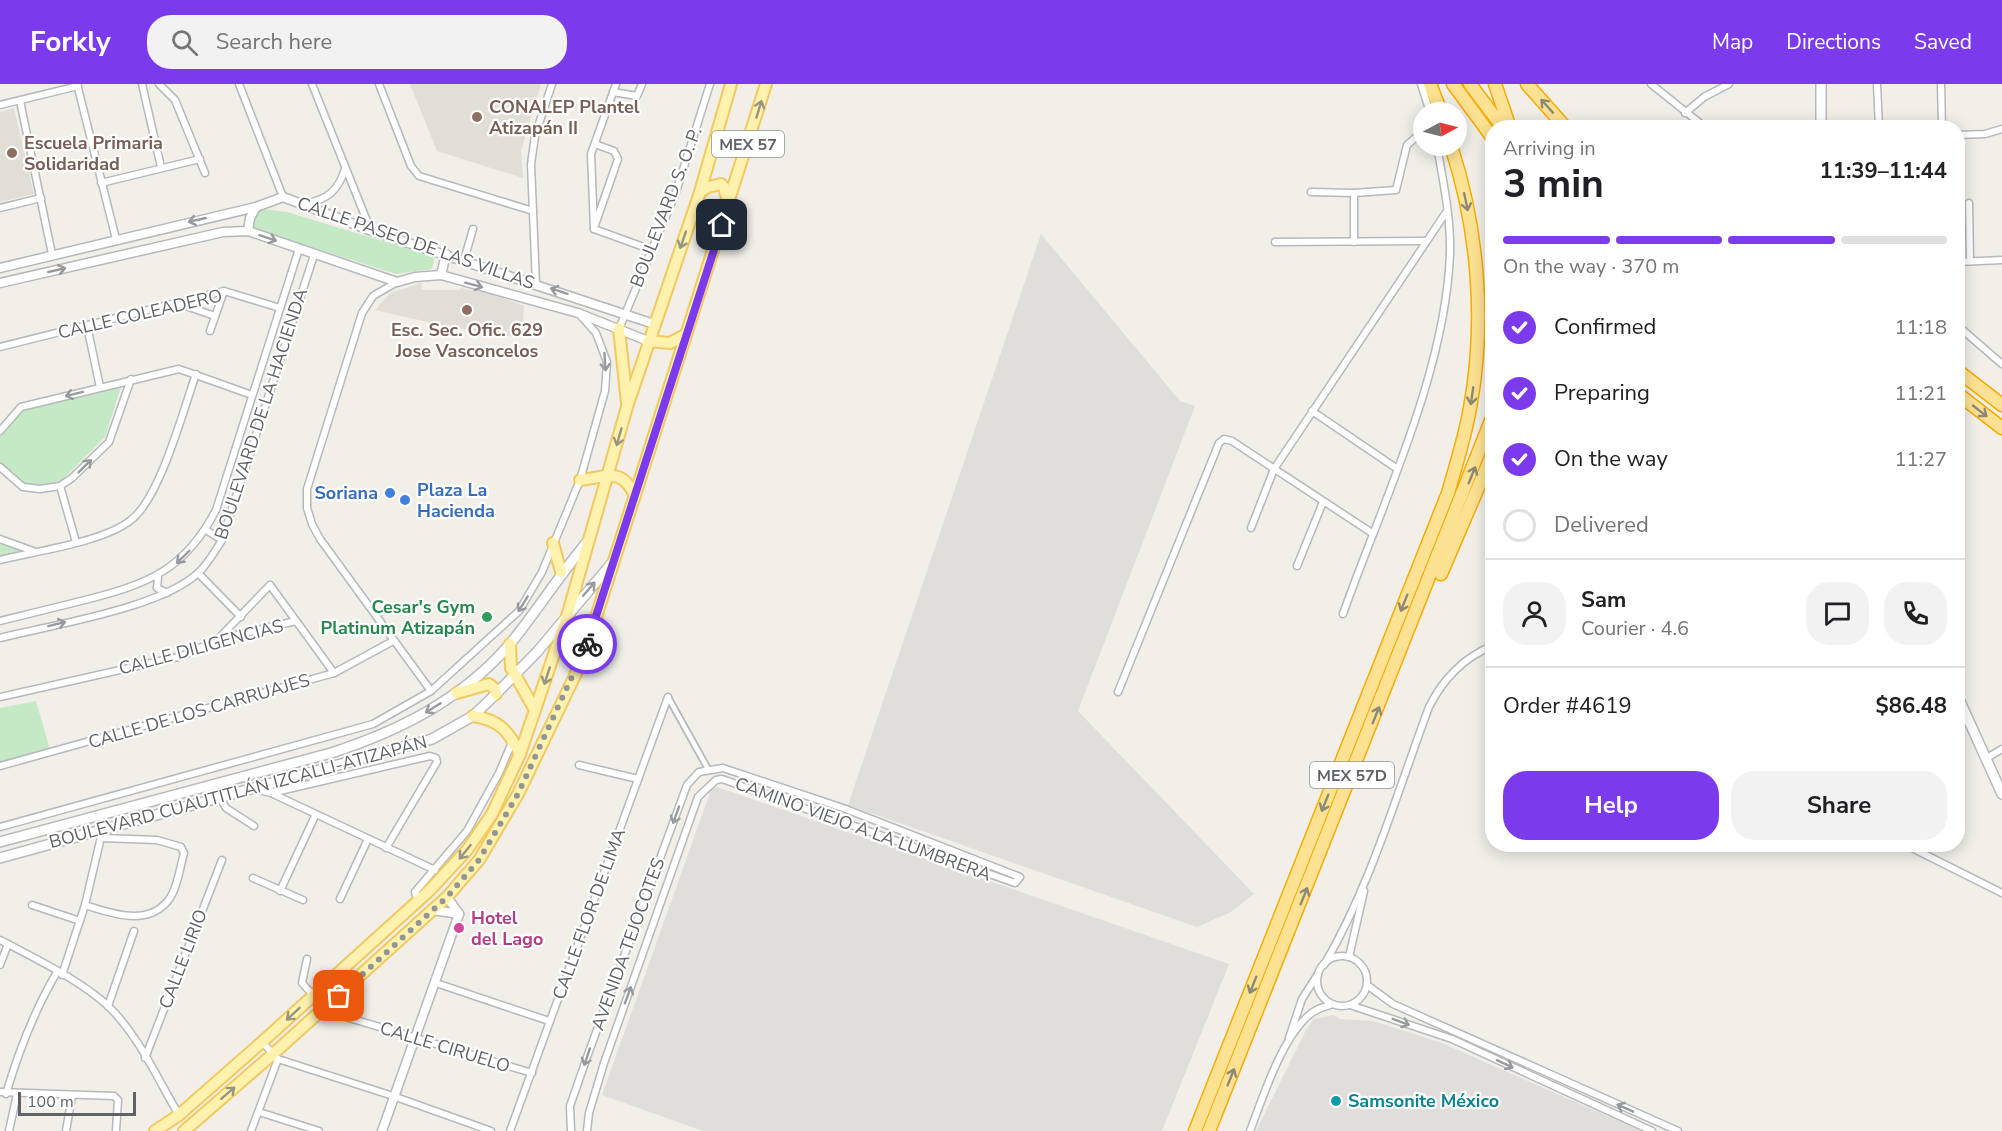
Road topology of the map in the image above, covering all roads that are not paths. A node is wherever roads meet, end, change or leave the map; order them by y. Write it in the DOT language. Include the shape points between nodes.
graph roads {
  1 [pos="142,84"];
  2 [pos="159,84"];
  3 [pos="239,84"];
  4 [pos="312,84"];
  5 [pos="379,84"];
  6 [pos="552,84"];
  7 [pos="616,84"];
  8 [pos="642,84"];
  9 [pos="710,84"];
  10 [pos="731,84"];
  11 [pos="766,84"];
  12 [pos="1421,84"];
  13 [pos="1430,84"];
  14 [pos="1453,84"];
  15 [pos="1470,84"];
  16 [pos="1495,84"];
  17 [pos="1504,84"];
  18 [pos="1527,84"];
  19 [pos="1651,84"];
  20 [pos="1729,84"];
  21 [pos="1821,84"];
  22 [pos="1877,84"];
  23 [pos="1941,84"];
  24 [pos="78,85"];
  25 [pos="613,92"];
  26 [pos="20,100"];
  27 [pos="1427,102"];
  28 [pos="1437,102"];
  29 [pos="0,105"];
  30 [pos="1685,113"];
  31 [pos="1508,120"];
  32 [pos="1510,120"];
  33 [pos="1510,120"];
  34 [pos="1559,120"];
  35 [pos="1695,120"];
  36 [pos="1821,120"];
  37 [pos="1879,120"];
  38 [pos="1942,120"];
  39 [pos="1485,127"];
  40 [pos="2002,129"];
  41 [pos="1965,135"];
  42 [pos="1413,140"];
  43 [pos="595,144"];
  44 [pos="1439,156"];
  45 [pos="1454,156"];
  46 [pos="200,159"];
  47 [pos="160,167"];
  48 [pos="345,168"];
  49 [pos="205,173"];
  50 [pos="101,183"];
  51 [pos="700,192"];
  52 [pos="1311,192"];
  53 [pos="1354,193"];
  54 [pos="283,197"];
  55 [pos="40,198"];
  56 [pos="1969,203"];
  57 [pos="300,205"];
  58 [pos="729,205"];
  59 [pos="256,207"];
  60 [pos="0,208"];
  61 [pos="1448,209"];
  62 [pos="533,211"];
  63 [pos="594,228"];
  64 [pos="472,229"];
  65 [pos="248,231"];
  66 [pos="372,231"];
  67 [pos="116,239"];
  68 [pos="1426,241"];
  69 [pos="1275,242"];
  70 [pos="1354,242"];
  71 [pos="298,249"];
  72 [pos="652,250"];
  73 [pos="52,254"];
  74 [pos="446,254"];
  75 [pos="314,255"];
  76 [pos="464,260"];
  77 [pos="2002,260"];
  78 [pos="1965,261"];
  79 [pos="1970,261"];
  80 [pos="0,267"];
  81 [pos="441,275"];
  82 [pos="397,282"];
  83 [pos="0,283"];
  84 [pos="536,284"];
  85 [pos="224,291"];
  86 [pos="582,298"];
  87 [pos="177,303"];
  88 [pos="280,308"];
  89 [pos="578,312"];
  90 [pos="625,312"];
  91 [pos="215,316"];
  92 [pos="654,324"];
  93 [pos="87,326"];
  94 [pos="619,329"];
  95 [pos="210,331"];
  96 [pos="1965,332"];
  97 [pos="686,336"];
  98 [pos="648,340"];
  99 [pos="0,347"];
  100 [pos="2002,364"];
  101 [pos="196,374"];
  102 [pos="1965,376"];
  103 [pos="131,379"];
  104 [pos="100,387"];
  105 [pos="249,394"];
  106 [pos="1965,399"];
  107 [pos="2002,405"];
  108 [pos="627,407"];
  109 [pos="1312,411"];
  110 [pos="2002,428"];
  111 [pos="0,431"];
  112 [pos="1485,436"];
  113 [pos="0,466"];
  114 [pos="1396,468"];
  115 [pos="1274,469"];
  116 [pos="1485,471"];
  117 [pos="607,477"];
  118 [pos="580,480"];
  119 [pos="60,486"];
  120 [pos="635,496"];
  121 [pos="1323,502"];
  122 [pos="1251,528"];
  123 [pos="206,530"];
  124 [pos="1372,532"];
  125 [pos="0,539"];
  126 [pos="222,540"];
  127 [pos="588,540"];
  128 [pos="76,542"];
  129 [pos="553,543"];
  130 [pos="33,551"];
  131 [pos="617,557"];
  132 [pos="0,560"];
  133 [pos="1297,566"];
  134 [pos="561,572"];
  135 [pos="198,573"];
  136 [pos="158,577"];
  137 [pos="167,593"];
  138 [pos="568,613"];
  139 [pos="1342,614"];
  140 [pos="242,617"];
  141 [pos="0,621"];
  142 [pos="296,621"];
  143 [pos="1409,633"];
  144 [pos="0,638"];
  145 [pos="219,639"];
  146 [pos="393,641"];
  147 [pos="510,644"];
  148 [pos="1485,650"];
  149 [pos="334,673"];
  150 [pos="514,675"];
  151 [pos="431,691"];
  152 [pos="1118,692"];
  153 [pos="457,693"];
  154 [pos="496,694"];
  155 [pos="0,697"];
  156 [pos="669,697"];
  157 [pos="536,710"];
  158 [pos="1965,713"];
  159 [pos="473,716"];
  160 [pos="513,740"];
  161 [pos="2002,749"];
  162 [pos="520,754"];
  163 [pos="1985,759"];
  164 [pos="579,765"];
  165 [pos="0,766"];
  166 [pos="708,769"];
  167 [pos="638,778"];
  168 [pos="710,784"];
  169 [pos="270,789"];
  170 [pos="2002,794"];
  171 [pos="220,798"];
  172 [pos="315,816"];
  173 [pos="254,826"];
  174 [pos="0,827"];
  175 [pos="101,834"];
  176 [pos="368,839"];
  177 [pos="0,842"];
  178 [pos="386,848"];
  179 [pos="1920,852"];
  180 [pos="0,858"];
  181 [pos="222,860"];
  182 [pos="435,870"];
  183 [pos="254,878"];
  184 [pos="1367,878"];
  185 [pos="282,888"];
  186 [pos="2002,893"];
  187 [pos="447,897"];
  188 [pos="340,899"];
  189 [pos="303,900"];
  190 [pos="418,901"];
  191 [pos="85,905"];
  192 [pos="32,906"];
  193 [pos="433,910"];
  194 [pos="459,914"];
  195 [pos="80,921"];
  196 [pos="134,931"];
  197 [pos="0,940"];
  198 [pos="9,944"];
  199 [pos="1350,957"];
  200 [pos="307,959"];
  201 [pos="0,965"];
  202 [pos="1322,968"];
  203 [pos="60,973"];
  204 [pos="436,983"];
  205 [pos="1367,985"];
  206 [pos="313,995"];
  207 [pos="1333,1004"];
  208 [pos="1350,1005"];
  209 [pos="108,1006"];
  210 [pos="323,1010"];
  211 [pos="549,1021"];
  212 [pos="413,1038"];
  213 [pos="262,1042"];
  214 [pos="1287,1044"];
  215 [pos="276,1057"];
  216 [pos="145,1058"];
  217 [pos="532,1073"];
  218 [pos="3,1093"];
  219 [pos="17,1094"];
  220 [pos="72,1096"];
  221 [pos="393,1096"];
  222 [pos="259,1112"];
  223 [pos="179,1115"];
  224 [pos="9,1131"];
  225 [pos="66,1131"];
  226 [pos="116,1131"];
  227 [pos="155,1131"];
  228 [pos="184,1131"];
  229 [pos="251,1131"];
  230 [pos="319,1131"];
  231 [pos="382,1131"];
  232 [pos="490,1131"];
  233 [pos="510,1131"];
  234 [pos="571,1131"];
  235 [pos="587,1131"];
  236 [pos="1195,1131"];
  237 [pos="1209,1131"];
  238 [pos="1250,1131"];
  239 [pos="1652,1131"];
  240 [pos="1678,1131"];
  1 -- 47 [label="street"];
  2 -- 46 [label="street" via="175,100"];
  3 -- 54 [label="street"];
  4 -- 48 [label="street"];
  5 -- 62 [label="street" via="411,166 419,176"];
  6 -- 62 [label="street" via="535,136 531,164"];
  7 -- 25 [label="street"];
  8 -- 25 [label="street" via="637,96"];
  9 -- 72 [label="street, BOULEVARD S. O. P." via="676,192"];
  10 -- 51 [label="main road, MEX 57"];
  58 -- 11 [label="main road, MEX 57, one-way"];
  12 -- 27 [label="street"];
  13 -- 28 [label="highway"];
  14 -- 39 [label="highway"];
  15 -- 31 [label="highway"];
  16 -- 32 [label="highway"];
  17 -- 33 [label="highway"];
  34 -- 18 [label="highway, one-way"];
  19 -- 30 [label="street"];
  20 -- 30 [label="street"];
  21 -- 36 [label="main road"];
  22 -- 37 [label="street"];
  23 -- 38 [label="street"];
  24 -- 26 [label="street"];
  24 -- 50 [label="street"];
  25 -- 43 [label="street"];
  26 -- 29 [label="street"];
  26 -- 55 [label="street"];
  30 -- 35 [label="street"];
  40 -- 41 [label="street"];
  42 -- 53 [label="street" via="1407,145 1396,190"];
  43 -- 63 [label="street" via="591,154"];
  43 -- 63 [label="street" via="614,150 618,159"];
  44 -- 61 [label="street"];
  45 -- 236 [label="highway, MEX 57D, one-way" via="1469,211 1476,266 1475,374 1464,435 1448,493"];
  46 -- 47 [label="street"];
  46 -- 49 [label="street"];
  47 -- 50 [label="street"];
  48 -- 57 [label="street" via="340,185 332,194"];
  48 -- 66 [label="street"];
  50 -- 67 [label="street"];
  51 -- 58 [label="main road" via="721,184"];
  51 -- 92 [label="main road, MEX 57, one-way"];
  52 -- 53 [label="street"];
  53 -- 70 [label="street"];
  54 -- 57 [label="street, CALLE PASEO DE LAS VILLAS"];
  54 -- 59 [label="street, CALLE PASEO DE LAS VILLAS"];
  55 -- 60 [label="street"];
  55 -- 73 [label="street"];
  56 -- 79 [label="street"];
  57 -- 66 [label="street, CALLE PASEO DE LAS VILLAS"];
  58 -- 97 [label="main road, MEX 57"];
  59 -- 65 [label="street" via="249,218"];
  59 -- 67 [label="street, CALLE PASEO DE LAS VILLAS, one-way"];
  61 -- 68 [label="street"];
  61 -- 114 [label="street" via="1450,254 1441,329 1425,392"];
  62 -- 84 [label="street"];
  63 -- 72 [label="street"];
  64 -- 76 [label="street"];
  65 -- 71 [label="street, CALLE PASEO DE LAS VILLAS, one-way"];
  83 -- 65 [label="street, CALLE PASEO DE LAS VILLAS, one-way" via="223,232"];
  66 -- 74 [label="street, CALLE PASEO DE LAS VILLAS"];
  67 -- 73 [label="street, CALLE PASEO DE LAS VILLAS"];
  68 -- 70 [label="street"];
  68 -- 109 [label="street"];
  69 -- 70 [label="street"];
  71 -- 75 [label="street, CALLE PASEO DE LAS VILLAS"];
  71 -- 88 [label="street, BOULEVARD DE LA HACIENDA"];
  72 -- 90 [label="street, BOULEVARD S. O. P."];
  73 -- 80 [label="street, CALLE PASEO DE LAS VILLAS"];
  74 -- 76 [label="street, CALLE PASEO DE LAS VILLAS"];
  74 -- 81 [label="street"];
  75 -- 82 [label="street, CALLE PASEO DE LAS VILLAS"];
  75 -- 126 [label="street, BOULEVARD DE LA HACIENDA"];
  76 -- 84 [label="street, CALLE PASEO DE LAS VILLAS"];
  77 -- 79 [label="street"];
  78 -- 79 [label="street"];
  81 -- 82 [label="street, CALLE PASEO DE LAS VILLAS"];
  81 -- 89 [label="street, CALLE PASEO DE LAS VILLAS, one-way"];
  82 -- 146 [label="street" via="373,296 362,313 307,489 312,524"];
  86 -- 84 [label="street, CALLE PASEO DE LAS VILLAS, one-way"];
  85 -- 87 [label="street, CALLE COLEADERO"];
  85 -- 88 [label="street, CALLE COLEADERO"];
  85 -- 91 [label="street"];
  86 -- 89 [label="street"];
  86 -- 90 [label="street, CALLE PASEO DE LAS VILLAS"];
  87 -- 91 [label="street"];
  87 -- 93 [label="street, CALLE COLEADERO"];
  88 -- 105 [label="street, BOULEVARD DE LA HACIENDA"];
  89 -- 94 [label="street, CALLE PASEO DE LAS VILLAS"];
  89 -- 118 [label="street, BOULEVARD CUAUTITLÁN IZCALLI-ATIZAPÁN, one-way" via="596,333 607,362 605,391"];
  90 -- 92 [label="street, CALLE PASEO DE LAS VILLAS"];
  90 -- 94 [label="street, BOULEVARD S. O. P."];
  91 -- 95 [label="street"];
  92 -- 98 [label="main road, MEX 57"];
  93 -- 99 [label="street, CALLE COLEADERO"];
  93 -- 104 [label="street"];
  94 -- 98 [label="street, CALLE PASEO DE LAS VILLAS"];
  94 -- 108 [label="main road"];
  96 -- 100 [label="street"];
  97 -- 98 [label="main road" via="670,344"];
  97 -- 120 [label="main road, MEX 57"];
  98 -- 108 [label="main road, MEX 57"];
  101 -- 103 [label="street" via="179,369"];
  101 -- 105 [label="street"];
  101 -- 128 [label="street" via="142,510 118,528"];
  102 -- 107 [label="highway"];
  103 -- 104 [label="street"];
  119 -- 103 [label="street, one-way" via="109,442"];
  104 -- 111 [label="street, one-way" via="21,407"];
  105 -- 123 [label="street, BOULEVARD DE LA HACIENDA" via="216,510"];
  106 -- 110 [label="highway, one-way"];
  108 -- 117 [label="main road, MEX 57, one-way"];
  109 -- 114 [label="street"];
  109 -- 115 [label="street"];
  143 -- 112 [label="highway, MEX 57D, one-way"];
  113 -- 119 [label="street" via="23,486"];
  114 -- 124 [label="street"];
  115 -- 121 [label="street"];
  115 -- 122 [label="street"];
  115 -- 152 [label="street" via="1232,441 1224,439 1219,443"];
  116 -- 143 [label="highway" via="1428,604"];
  117 -- 118 [label="main road"];
  117 -- 120 [label="main road" via="626,479"];
  117 -- 127 [label="main road, MEX 57"];
  118 -- 129 [label="street, BOULEVARD CUAUTITLÁN IZCALLI-ATIZAPÁN"];
  119 -- 128 [label="street"];
  120 -- 131 [label="main road, MEX 57"];
  121 -- 124 [label="street"];
  121 -- 133 [label="street"];
  123 -- 126 [label="street"];
  123 -- 136 [label="street, BOULEVARD DE LA HACIENDA, one-way" via="184,556"];
  124 -- 139 [label="street"];
  125 -- 130 [label="street"];
  126 -- 135 [label="street, BOULEVARD DE LA HACIENDA"];
  127 -- 134 [label="main road, BOULEVARD CUAUTITLÁN IZCALLI-ATIZAPÁN"];
  127 -- 138 [label="main road, MEX 57"];
  128 -- 130 [label="street"];
  129 -- 134 [label="main road"];
  129 -- 151 [label="street, BOULEVARD CUAUTITLÁN IZCALLI-ATIZAPÁN, one-way" via="542,572 519,611"];
  130 -- 132 [label="street"];
  138 -- 131 [label="main road, BOULEVARD CUAUTITLÁN IZCALLI-ATIZAPÁN, one-way"];
  131 -- 187 [label="main road, MEX 57" via="582,661 518,794 484,852"];
  134 -- 147 [label="main road, BOULEVARD CUAUTITLÁN IZCALLI-ATIZAPÁN"];
  135 -- 137 [label="street, BOULEVARD DE LA HACIENDA"];
  135 -- 140 [label="street"];
  136 -- 137 [label="street" via="157,588"];
  136 -- 141 [label="street, BOULEVARD DE LA HACIENDA" via="131,589"];
  144 -- 137 [label="street, BOULEVARD DE LA HACIENDA, one-way" via="139,604"];
  138 -- 150 [label="main road, BOULEVARD CUAUTITLÁN IZCALLI-ATIZAPÁN"];
  138 -- 157 [label="main road, MEX 57, one-way"];
  140 -- 142 [label="street" via="270,585"];
  140 -- 145 [label="street"];
  142 -- 145 [label="street, CALLE DILIGENCIAS"];
  142 -- 149 [label="street"];
  237 -- 143 [label="highway, MEX 57D, one-way"];
  145 -- 155 [label="street, CALLE DILIGENCIAS" via="182,656"];
  146 -- 149 [label="street, CALLE DE LOS CARRUAJES"];
  146 -- 151 [label="street"];
  147 -- 150 [label="main road"];
  147 -- 153 [label="main road, BOULEVARD CUAUTITLÁN IZCALLI-ATIZAPÁN"];
  148 -- 184 [label="street" via="1464,663 1433,698"];
  149 -- 165 [label="street, CALLE DE LOS CARRUAJES"];
  150 -- 154 [label="main road, BOULEVARD CUAUTITLÁN IZCALLI-ATIZAPÁN"];
  150 -- 157 [label="main road"];
  151 -- 174 [label="street, BOULEVARD CUAUTITLÁN IZCALLI-ATIZAPÁN" via="373,724"];
  153 -- 154 [label="main road" via="489,684"];
  153 -- 177 [label="main road, BOULEVARD CUAUTITLÁN IZCALLI-ATIZAPÁN, one-way" via="416,719 341,750"];
  154 -- 159 [label="main road, BOULEVARD CUAUTITLÁN IZCALLI-ATIZAPÁN"];
  156 -- 166 [label="street"];
  156 -- 167 [label="street, CALLE FLOR DE LIMA"];
  157 -- 162 [label="main road, MEX 57"];
  158 -- 163 [label="main road"];
  159 -- 160 [label="main road" via="502,725"];
  159 -- 169 [label="main road, BOULEVARD CUAUTITLÁN IZCALLI-ATIZAPÁN" via="420,744"];
  160 -- 162 [label="main road"];
  160 -- 182 [label="street" via="467,831"];
  161 -- 163 [label="street"];
  162 -- 190 [label="main road, MEX 57, one-way" via="482,830"];
  163 -- 170 [label="main road"];
  164 -- 167 [label="street"];
  166 -- 168 [label="street, CAMINO VIEJO A LA LUMBRERA" via="723,768 822,801 1020,877 1017,884 722,779"];
  166 -- 234 [label="street, AVENIDA TEJOCOTES, one-way" via="687,785 583,1067 570,1106"];
  167 -- 211 [label="street, CALLE FLOR DE LIMA"];
  235 -- 168 [label="street, AVENIDA TEJOCOTES, one-way" via="608,1052 698,797"];
  169 -- 171 [label="main road, BOULEVARD CUAUTITLÁN IZCALLI-ATIZAPÁN"];
  169 -- 172 [label="street"];
  169 -- 178 [label="street" via="430,756 436,758"];
  171 -- 173 [label="street" via="226,808"];
  171 -- 175 [label="main road, BOULEVARD CUAUTITLÁN IZCALLI-ATIZAPÁN"];
  172 -- 176 [label="street"];
  172 -- 185 [label="street"];
  175 -- 180 [label="main road, BOULEVARD CUAUTITLÁN IZCALLI-ATIZAPÁN"];
  175 -- 191 [label="street"];
  175 -- 191 [label="street" via="157,840 181,847 184,853 170,897 156,910 123,917"];
  176 -- 178 [label="street"];
  176 -- 188 [label="street"];
  178 -- 182 [label="street"];
  179 -- 186 [label="street"];
  181 -- 216 [label="street, CALLE LIRIO"];
  182 -- 190 [label="street" via="415,892"];
  183 -- 185 [label="street"];
  184 -- 199 [label="street"];
  184 -- 202 [label="street" via="1341,937"];
  185 -- 189 [label="street"];
  187 -- 193 [label="main road, MEX 57"];
  187 -- 194 [label="street"];
  190 -- 206 [label="main road, MEX 57"];
  191 -- 195 [label="street"];
  192 -- 195 [label="street"];
  193 -- 194 [label="street"];
  193 -- 210 [label="main road, MEX 57"];
  194 -- 204 [label="street"];
  195 -- 203 [label="street"];
  196 -- 209 [label="street"];
  197 -- 198 [label="street"];
  198 -- 201 [label="street"];
  198 -- 203 [label="street"];
  199 -- 202 [label="street" via="1335,957"];
  199 -- 205 [label="street" via="1363,967"];
  200 -- 206 [label="street" via="302,983"];
  202 -- 207 [label="street" via="1318,987"];
  202 -- 214 [label="street" via="1302,999"];
  203 -- 209 [label="street"];
  203 -- 218 [label="street" via="37,1007"];
  204 -- 211 [label="street"];
  204 -- 212 [label="street"];
  205 -- 208 [label="street" via="1361,997"];
  240 -- 205 [label="street, one-way" via="1393,1004"];
  206 -- 213 [label="main road, MEX 57, one-way"];
  207 -- 208 [label="street"];
  207 -- 214 [label="street" via="1308,1015"];
  208 -- 239 [label="street, one-way" via="1452,1039"];
  209 -- 216 [label="street"];
  210 -- 212 [label="street, CALLE CIRUELO"];
  210 -- 215 [label="main road, MEX 57"];
  211 -- 217 [label="street, CALLE FLOR DE LIMA"];
  212 -- 217 [label="street, CALLE CIRUELO"];
  212 -- 221 [label="street"];
  213 -- 215 [label="street"];
  213 -- 223 [label="main road, MEX 57"];
  214 -- 238 [label="street"];
  215 -- 221 [label="street"];
  215 -- 222 [label="street"];
  228 -- 215 [label="main road, MEX 57, one-way"];
  216 -- 223 [label="street"];
  217 -- 233 [label="street, CALLE FLOR DE LIMA"];
  218 -- 219 [label="street"];
  219 -- 220 [label="street"];
  219 -- 224 [label="street"];
  220 -- 225 [label="street"];
  220 -- 226 [label="street" via="116,1097"];
  221 -- 231 [label="street"];
  221 -- 232 [label="street"];
  222 -- 229 [label="street"];
  222 -- 230 [label="street"];
  223 -- 227 [label="main road, MEX 57"];
}
